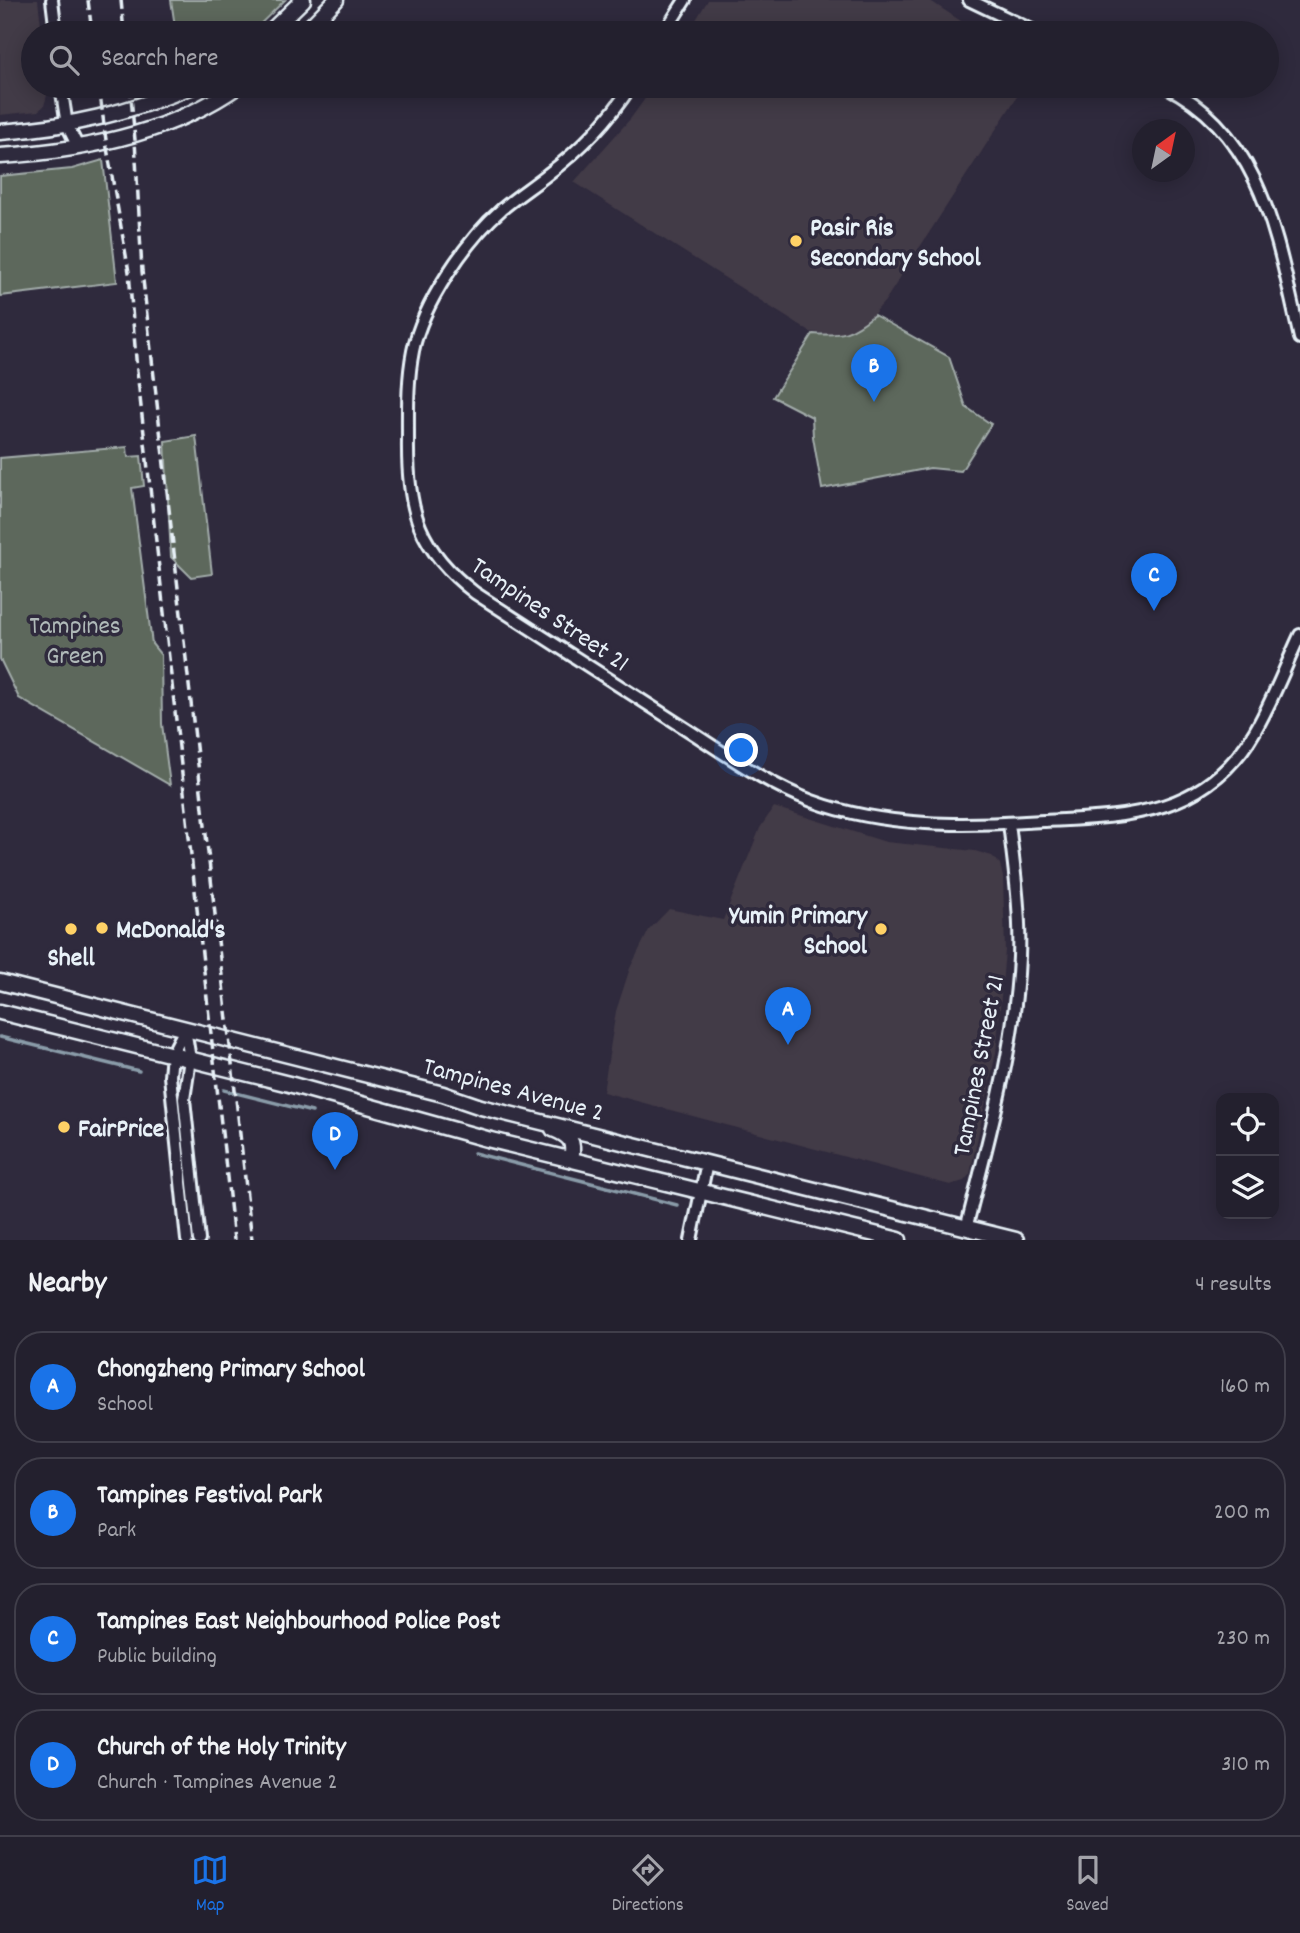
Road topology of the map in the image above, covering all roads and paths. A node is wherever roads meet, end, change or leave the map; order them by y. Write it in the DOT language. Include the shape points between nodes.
graph roads {
  1 [pos="52,0"];
  2 [pos="303,0"];
  3 [pos="336,0"];
  4 [pos="685,0"];
  5 [pos="969,0"];
  6 [pos="55,21"];
  7 [pos="281,21"];
  8 [pos="316,21"];
  9 [pos="672,21"];
  10 [pos="1013,21"];
  11 [pos="63,98"];
  12 [pos="163,98"];
  13 [pos="221,98"];
  14 [pos="622,98"];
  15 [pos="1184,98"];
  16 [pos="67,125"];
  17 [pos="0,132"];
  18 [pos="78,147"];
  19 [pos="0,156"];
  20 [pos="1300,338"];
  21 [pos="1300,635"];
  22 [pos="1009,823"];
  23 [pos="0,982"];
  24 [pos="0,1012"];
  25 [pos="185,1029"];
  26 [pos="172,1054"];
  27 [pos="190,1059"];
  28 [pos="530,1119"];
  29 [pos="570,1159"];
  30 [pos="707,1163"];
  31 [pos="702,1191"];
  32 [pos="966,1229"];
  33 [pos="187,1240"];
  34 [pos="200,1240"];
  35 [pos="691,1240"];
  36 [pos="899,1240"];
  37 [pos="1016,1240"];
  1 -- 6 [label="street"];
  2 -- 7 [label="main road"];
  3 -- 8 [label="main road"];
  4 -- 9 [label="street"];
  5 -- 10 [label="street"];
  11 -- 16 [label="street"];
  12 -- 16 [label="main road"];
  13 -- 18 [label="main road" via="123,137"];
  14 -- 22 [label="street, Tampines Street 21" via="586,143 486,224 424,318 410,369 408,466 412,505 423,534 442,564 475,593 759,777 813,802 867,816 925,823"];
  15 -- 20 [label="street" via="1214,120 1247,162 1272,225"];
  16 -- 17 [label="main road"];
  16 -- 18 [label="street"];
  18 -- 19 [label="main road"];
  21 -- 22 [label="street, Tampines Street 21" via="1254,734 1230,763 1193,793 1129,816"];
  22 -- 32 [label="street, Tampines Street 21" via="1017,896 1016,1000"];
  23 -- 25 [label="main road, Tampines Avenue 2"];
  24 -- 26 [label="main road, Tampines Avenue 2"];
  25 -- 26 [label="street"];
  25 -- 27 [label="street"];
  25 -- 28 [label="main road, Tampines Avenue 2"];
  26 -- 27 [label="main road, Tampines Avenue 2"];
  26 -- 33 [label="street" via="171,1098"];
  27 -- 29 [label="main road, Tampines Avenue 2"];
  27 -- 34 [label="street" via="184,1099"];
  28 -- 29 [label="main road" via="567,1137 574,1147"];
  28 -- 30 [label="main road, Tampines Avenue 2"];
  29 -- 31 [label="main road, Tampines Avenue 2"];
  30 -- 31 [label="street"];
  30 -- 32 [label="main road, Tampines Avenue 2"];
  31 -- 35 [label="street"];
  31 -- 36 [label="main road, Tampines Avenue 2"];
  32 -- 37 [label="main road, Tampines Avenue 2"];
}
